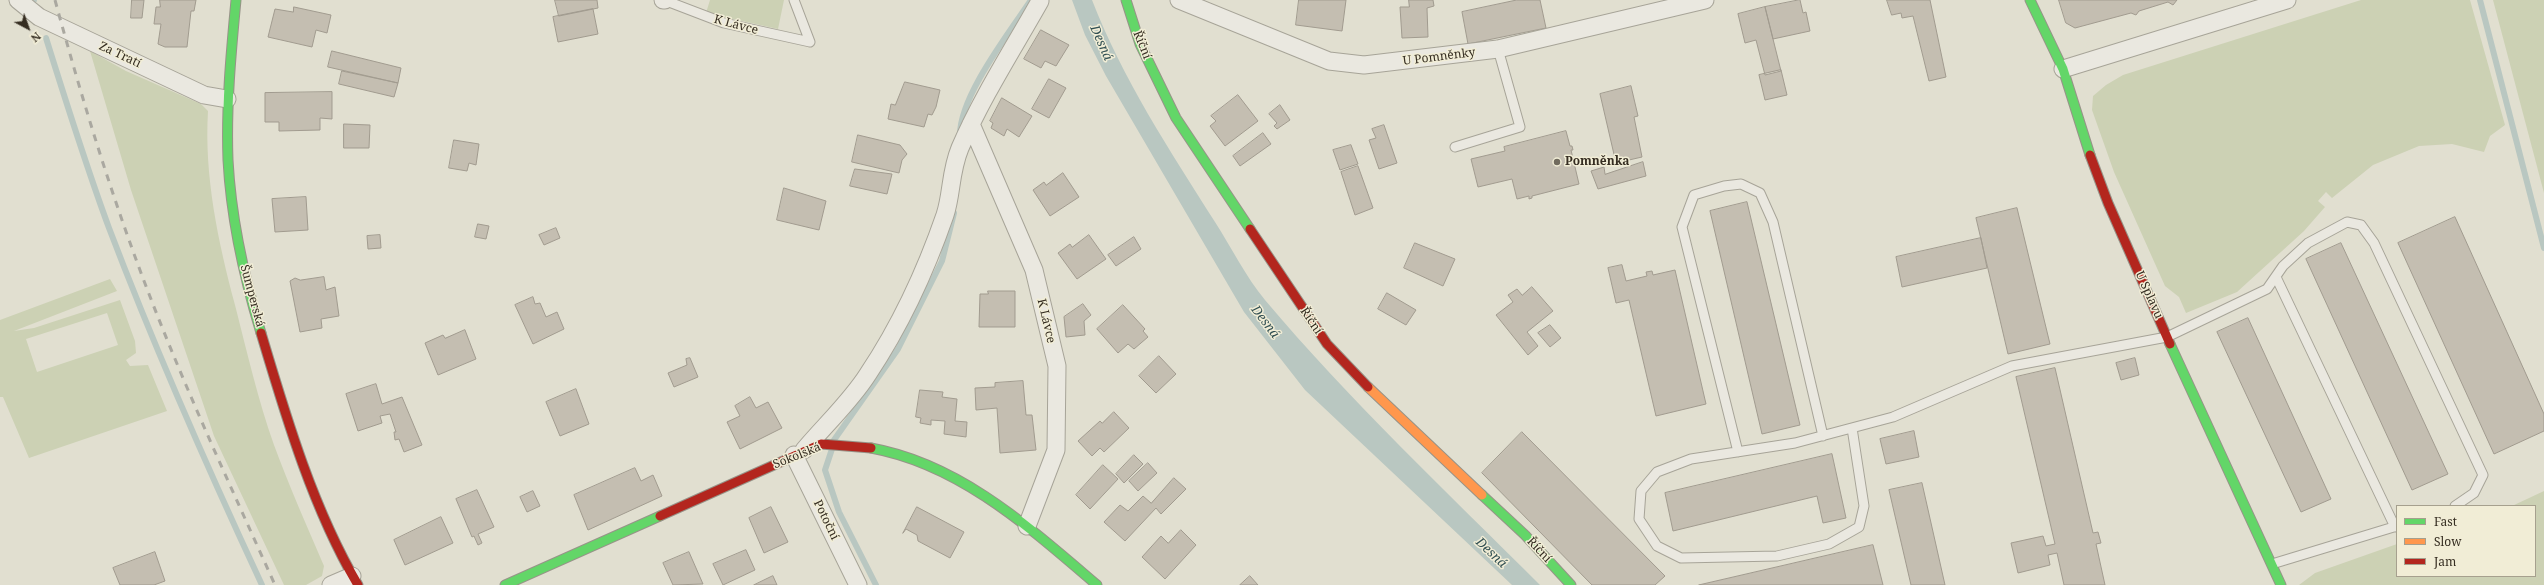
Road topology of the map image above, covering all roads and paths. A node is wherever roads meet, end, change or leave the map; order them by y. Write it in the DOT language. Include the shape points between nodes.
graph roads {
  1 [pos="18,0"];
  2 [pos="236,0"];
  3 [pos="664,0"];
  4 [pos="794,0"];
  5 [pos="1126,0"];
  6 [pos="1178,0"];
  7 [pos="1705,0"];
  8 [pos="2030,0"];
  9 [pos="2287,0"];
  10 [pos="1040,1"];
  11 [pos="1498,49"];
  12 [pos="2063,69"];
  13 [pos="227,99"];
  14 [pos="969,128"];
  15 [pos="1455,147"];
  16 [pos="2276,277"];
  17 [pos="2167,337"];
  18 [pos="1852,428"];
  19 [pos="1823,436"];
  20 [pos="1738,452"];
  21 [pos="799,453"];
  22 [pos="2456,505"];
  23 [pos="1027,526"];
  24 [pos="2396,527"];
  25 [pos="2272,564"];
  26 [pos="355,581"];
  27 [pos="331,585"];
  28 [pos="506,585"];
  29 [pos="858,585"];
  30 [pos="1097,585"];
  31 [pos="1571,585"];
  32 [pos="2281,585"];
  1 -- 13 [label="street, Za Tratí" via="39,17 63,29 204,95"];
  2 -- 13 [label="street, Šumperská"];
  3 -- 4 [label="lane, K Lávce" via="724,23 810,42"];
  5 -- 31 [label="street, Říční" via="1140,44 1176,118 1327,344 1394,413 1525,535"];
  6 -- 11 [label="street, U Pomněnky" via="1329,61 1364,65"];
  7 -- 11 [label="street, U Pomněnky"];
  8 -- 12 [label="street, U Splavu"];
  9 -- 12 [label="street"];
  10 -- 14 [label="street"];
  11 -- 15 [label="lane" via="1520,127"];
  12 -- 17 [label="street, U Splavu" via="2108,203"];
  13 -- 26 [label="street, Šumperská" via="230,182 243,263 287,416 318,498"];
  14 -- 21 [label="street" via="951,175 946,214 916,287 893,331 868,375"];
  14 -- 23 [label="street, K Lávce" via="1034,270 1057,366 1056,450"];
  16 -- 17 [label="lane" via="2267,289"];
  16 -- 22 [label="lane" via="2283,266 2308,243 2347,222 2361,225 2374,242 2483,475 2474,493"];
  16 -- 24 [label="lane"];
  17 -- 18 [label="lane" via="2012,366 1893,417"];
  17 -- 25 [label="street, U Splavu"];
  18 -- 19 [label="lane"];
  18 -- 20 [label="lane" via="1864,506 1859,527 1829,544 1777,556 1681,558 1657,546 1639,519 1641,491 1657,472 1691,459"];
  19 -- 20 [label="lane"];
  19 -- 20 [label="lane" via="1773,222 1760,193 1741,184 1724,186 1694,195 1682,227"];
  21 -- 23 [label="street, Sokolská" via="821,444 856,445 920,462 974,491"];
  21 -- 28 [label="street, Sokolská"];
  21 -- 29 [label="street, Potoční"];
  23 -- 30 [label="street, Sokolská"];
  24 -- 25 [label="lane"];
  25 -- 32 [label="street, U Splavu"];
  26 -- 27 [label="street"];
}
